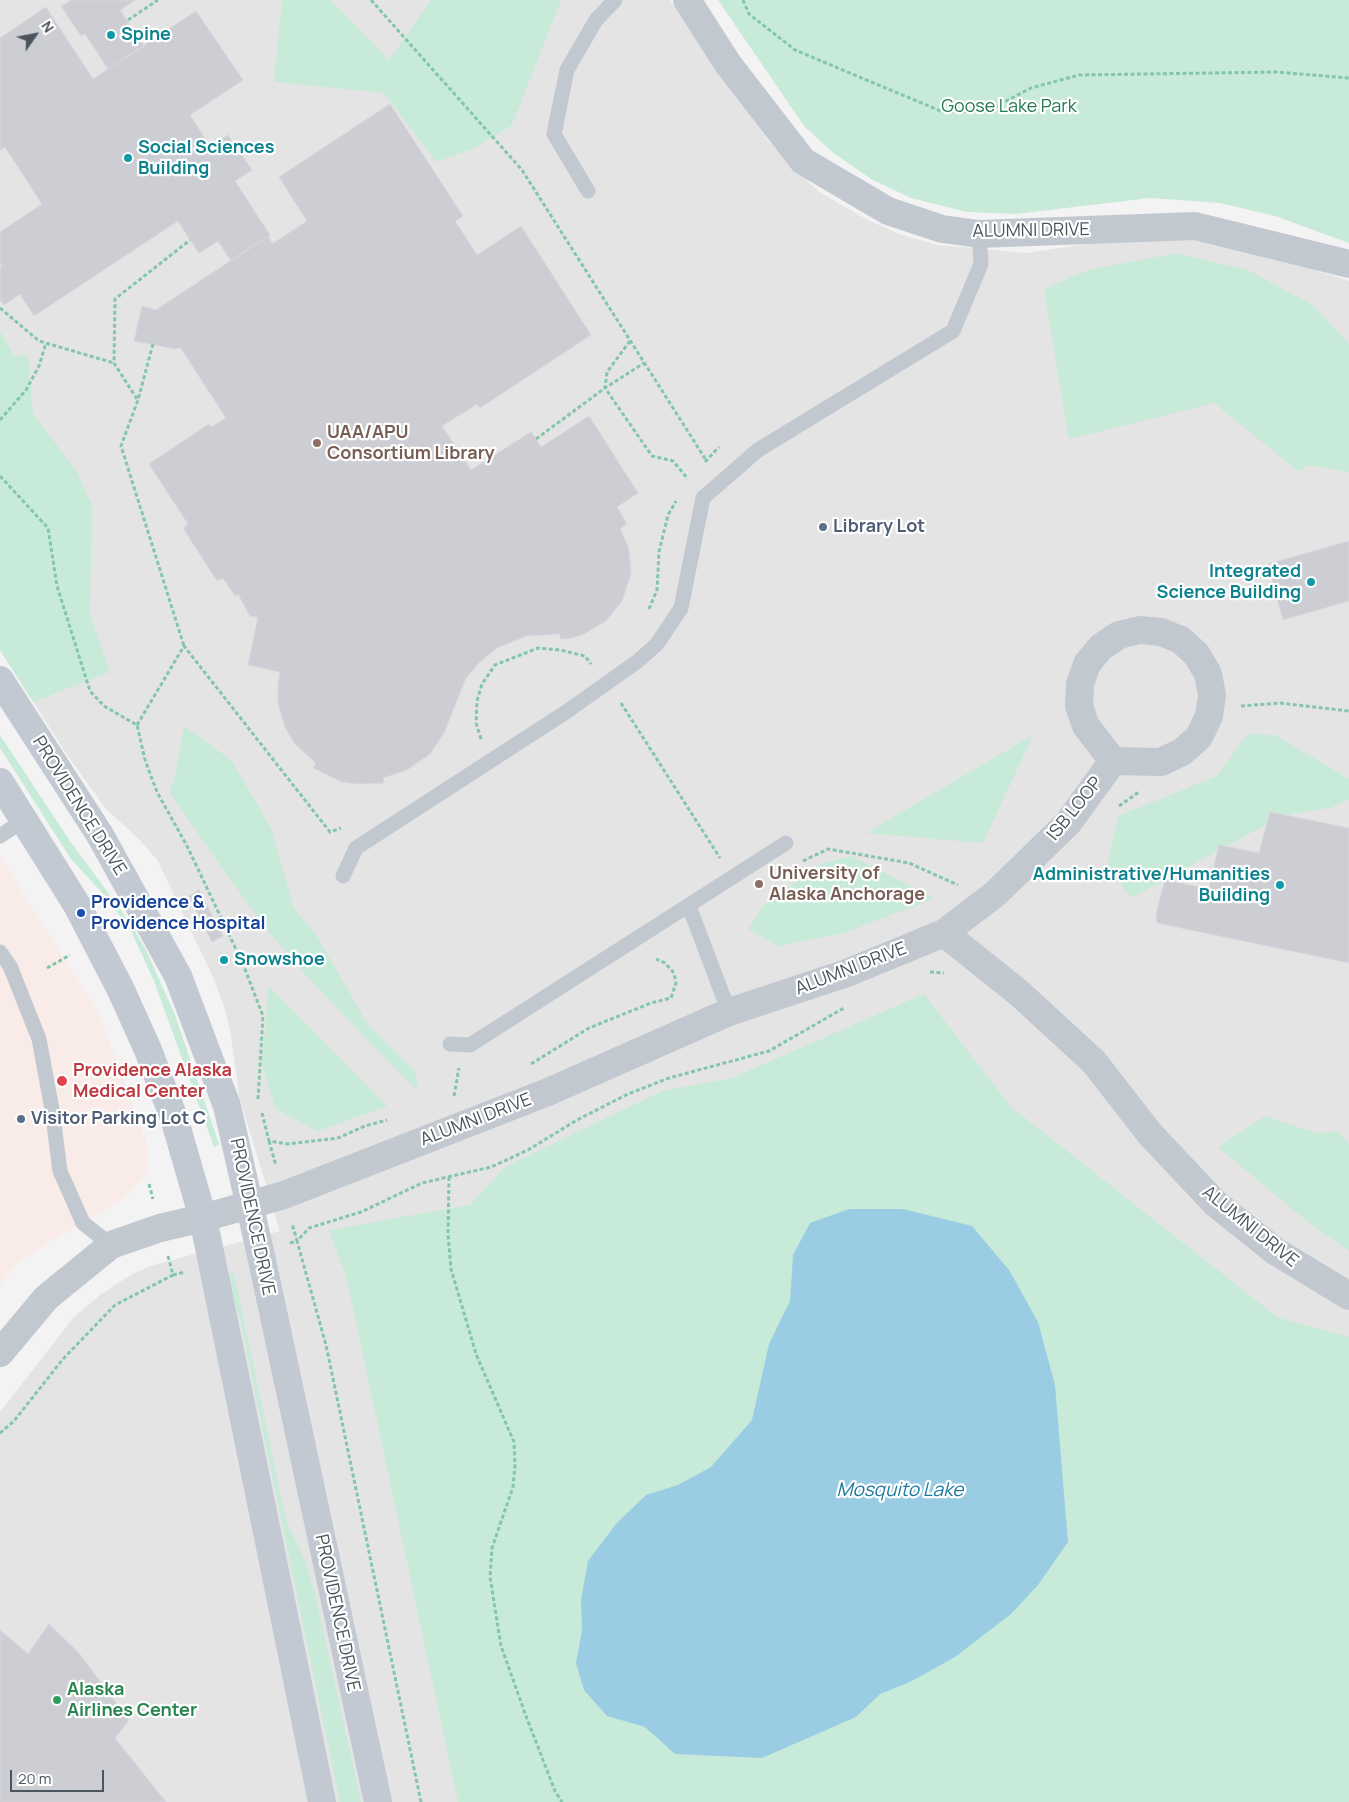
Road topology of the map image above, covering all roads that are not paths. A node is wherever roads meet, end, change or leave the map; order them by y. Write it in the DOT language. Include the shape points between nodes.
graph roads {
  1 [pos="616,0"];
  2 [pos="687,0"];
  3 [pos="588,191"];
  4 [pos="979,234"];
  5 [pos="1349,264"];
  6 [pos="0,680"];
  7 [pos="1113,761"];
  8 [pos="0,782"];
  9 [pos="24,820"];
  10 [pos="0,836"];
  11 [pos="786,843"];
  12 [pos="343,876"];
  13 [pos="688,906"];
  14 [pos="944,933"];
  15 [pos="0,952"];
  16 [pos="729,1012"];
  17 [pos="456,1044"];
  18 [pos="250,1204"];
  19 [pos="203,1218"];
  20 [pos="111,1245"];
  21 [pos="1349,1296"];
  22 [pos="0,1353"];
  23 [pos="322,1802"];
  24 [pos="378,1802"];
  1 -- 3 [label="lane" via="596,20 567,70 554,134"];
  2 -- 4 [label="street, ALUMNI DRIVE" via="728,64 803,161 888,212 942,228"];
  4 -- 5 [label="street, ALUMNI DRIVE" via="1195,226"];
  4 -- 12 [label="lane" via="981,264 953,330 758,450 703,498 682,608 657,644 606,684 356,848"];
  6 -- 18 [label="main road, PROVIDENCE DRIVE" via="100,836 178,976 227,1106"];
  7 -- 7 [label="street, ISB LOOP" via="1161,762 1182,752 1198,737 1209,716 1212,695 1208,674 1197,655 1181,640 1161,632 1140,630 1119,635 1101,647 1087,664 1080,684 1080,706 1086,726"];
  7 -- 14 [label="street, ISB LOOP" via="1068,823 995,894"];
  8 -- 9 [label="main road"];
  9 -- 10 [label="lane"];
  9 -- 19 [label="main road" via="77,905 122,990 174,1118"];
  11 -- 13 [label="lane"];
  13 -- 16 [label="lane"];
  13 -- 17 [label="lane" via="470,1045"];
  14 -- 16 [label="street, ALUMNI DRIVE" via="847,973"];
  14 -- 21 [label="street, ALUMNI DRIVE" via="1019,993 1094,1062 1150,1134 1215,1203 1275,1252"];
  15 -- 20 [label="lane" via="10,966 39,1039 60,1171 82,1223"];
  16 -- 18 [label="street, ALUMNI DRIVE" via="548,1092 284,1195"];
  18 -- 19 [label="street, ALUMNI DRIVE"];
  18 -- 24 [label="main road, PROVIDENCE DRIVE"];
  19 -- 20 [label="street, ALUMNI DRIVE" via="160,1228"];
  19 -- 23 [label="main road"];
  20 -- 22 [label="street" via="46,1298"];
}
